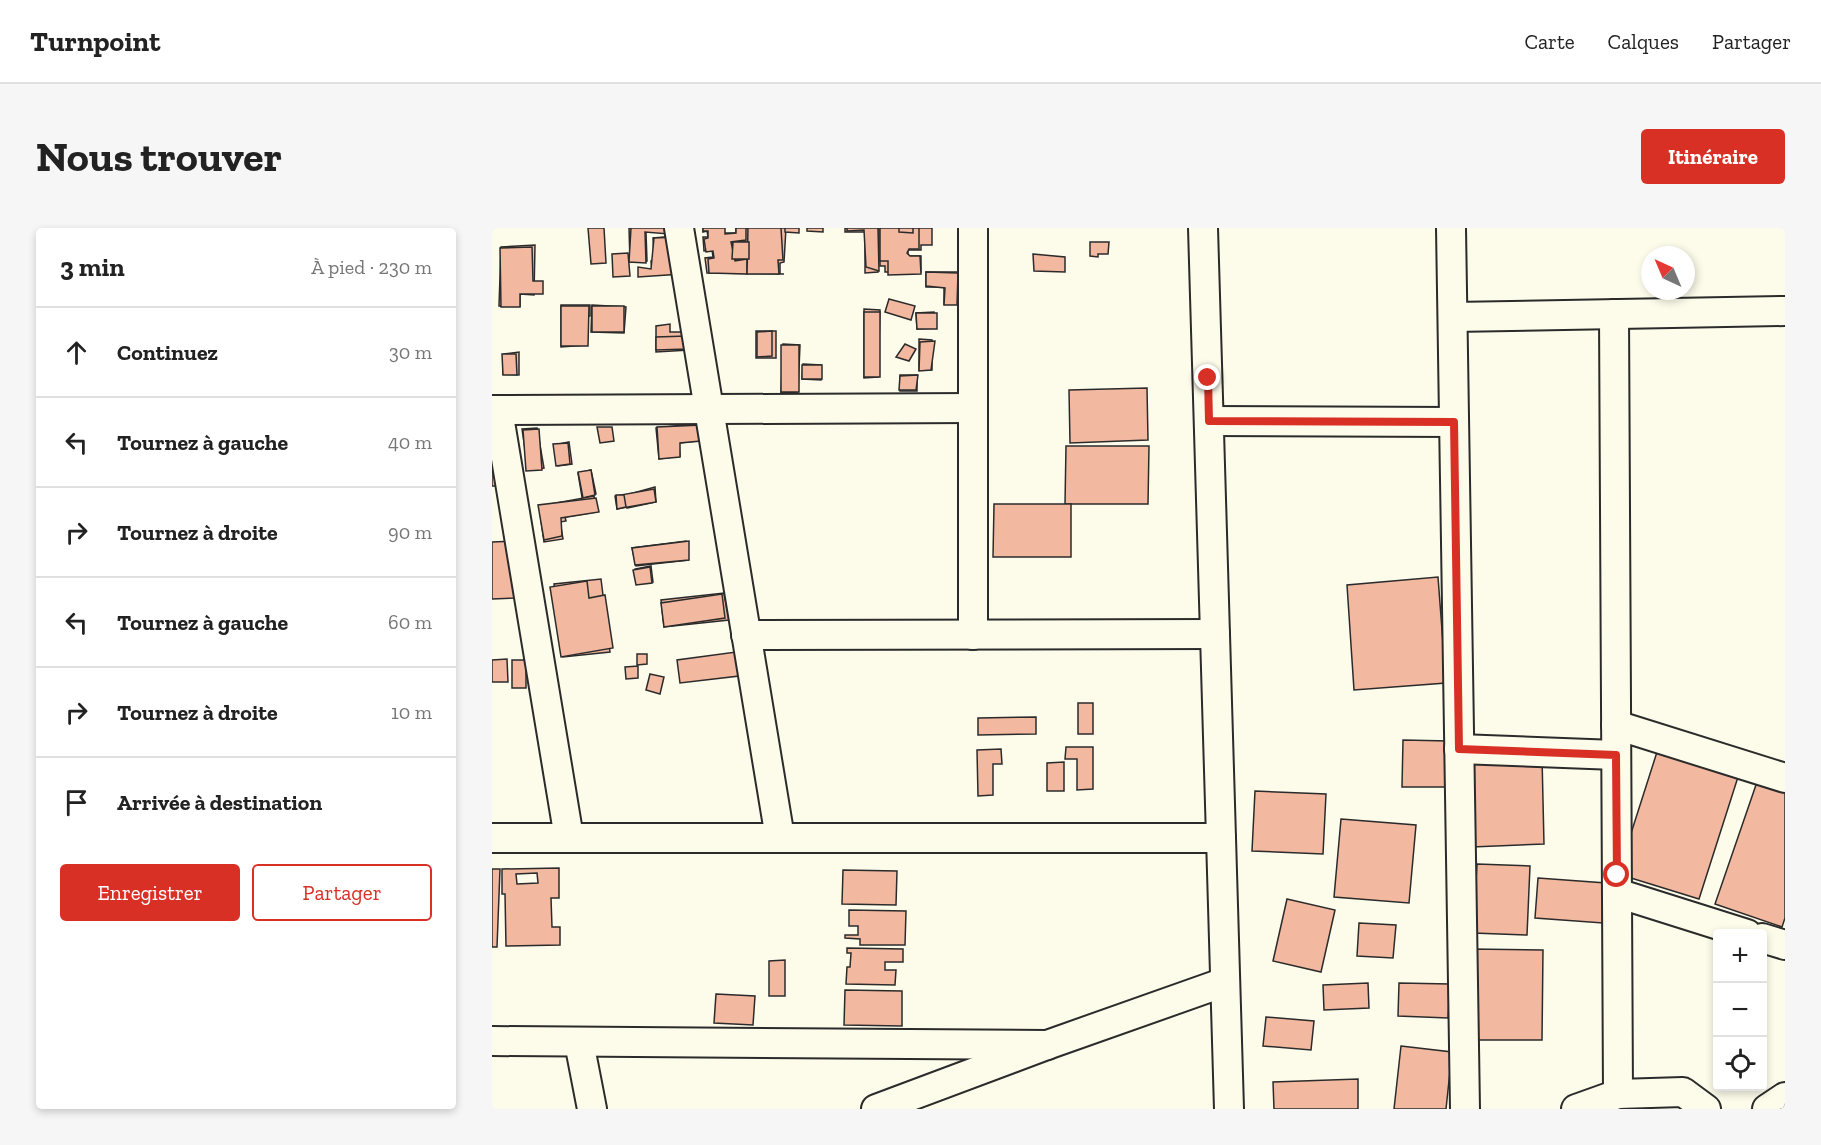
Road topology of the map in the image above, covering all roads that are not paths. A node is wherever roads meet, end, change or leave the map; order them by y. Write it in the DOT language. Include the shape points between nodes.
graph roads {
  1 [pos="679,228"];
  2 [pos="973,228"];
  3 [pos="1203,228"];
  4 [pos="1451,228"];
  5 [pos="1785,311"];
  6 [pos="1614,314"];
  7 [pos="1453,317"];
  8 [pos="973,408"];
  9 [pos="709,409"];
  10 [pos="495,410"];
  11 [pos="1209,421"];
  12 [pos="1454,422"];
  13 [pos="1215,633"];
  14 [pos="746,635"];
  15 [pos="973,635"];
  16 [pos="1616,725"];
  17 [pos="1459,749"];
  18 [pos="1616,755"];
  19 [pos="1785,778"];
  20 [pos="492,838"];
  21 [pos="568,838"];
  22 [pos="780,838"];
  23 [pos="1221,838"];
  24 [pos="1617,893"];
  25 [pos="1734,929"];
  26 [pos="1767,940"];
  27 [pos="1785,945"];
  28 [pos="1226,982"];
  29 [pos="492,1041"];
  30 [pos="579,1042"];
  31 [pos="1047,1044"];
  32 [pos="1618,1094"];
  33 [pos="1785,1096"];
  34 [pos="592,1109"];
  35 [pos="876,1109"];
  36 [pos="1229,1109"];
  37 [pos="1465,1109"];
  38 [pos="1576,1109"];
  39 [pos="1706,1109"];
  40 [pos="1767,1109"];
  1 -- 9 [label="street"];
  2 -- 8 [label="street"];
  3 -- 11 [label="street"];
  4 -- 7 [label="street"];
  5 -- 6 [label="street"];
  6 -- 7 [label="street"];
  6 -- 16 [label="street"];
  7 -- 12 [label="street"];
  8 -- 9 [label="street"];
  8 -- 15 [label="street"];
  9 -- 10 [label="street"];
  9 -- 14 [label="street"];
  10 -- 21 [label="street"];
  11 -- 12 [label="street"];
  11 -- 13 [label="street"];
  12 -- 17 [label="street"];
  13 -- 15 [label="street"];
  13 -- 23 [label="street"];
  14 -- 15 [label="street"];
  14 -- 22 [label="street"];
  16 -- 18 [label="street"];
  16 -- 19 [label="street"];
  17 -- 18 [label="street"];
  17 -- 37 [label="street"];
  18 -- 24 [label="street"];
  20 -- 21 [label="street"];
  21 -- 22 [label="street"];
  22 -- 23 [label="street"];
  23 -- 28 [label="street"];
  24 -- 25 [label="street"];
  24 -- 32 [label="street"];
  26 -- 27 [label="street"];
  28 -- 31 [label="street"];
  28 -- 36 [label="street"];
  29 -- 30 [label="street"];
  30 -- 31 [label="street"];
  30 -- 34 [label="street"];
  31 -- 35 [label="street"];
  32 -- 38 [label="street"];
  32 -- 39 [label="street" via="1683,1092"];
  33 -- 40 [label="street"];
}
